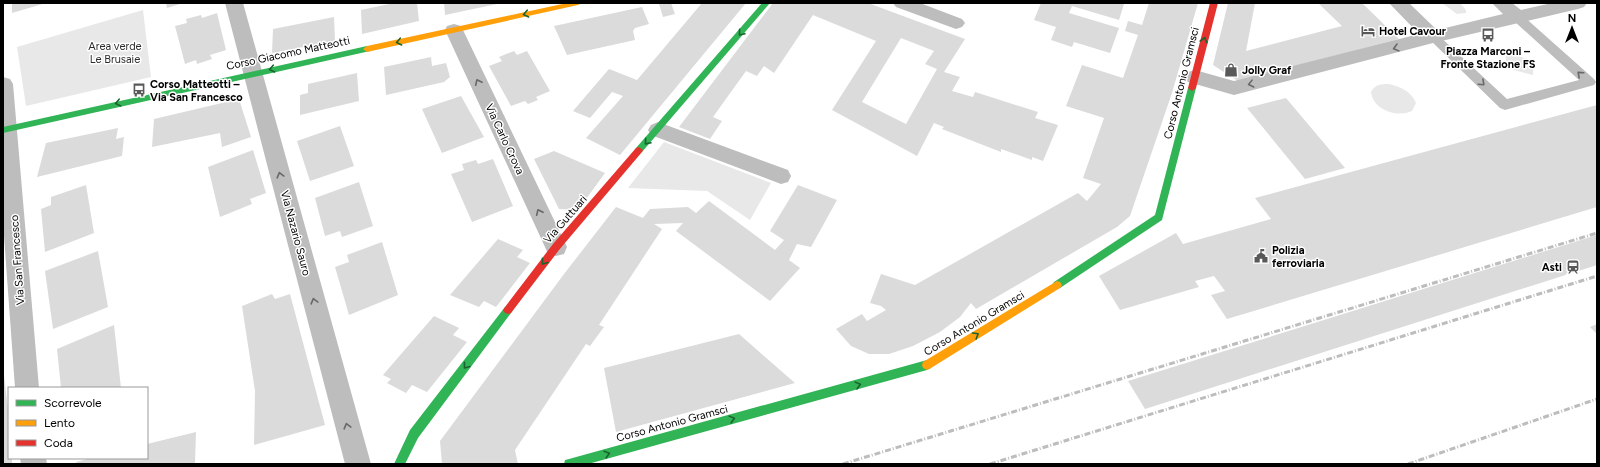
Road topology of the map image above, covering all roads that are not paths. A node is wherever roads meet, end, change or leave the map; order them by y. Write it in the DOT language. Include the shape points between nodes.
graph roads {
  1 [pos="234,3"];
  2 [pos="578,3"];
  3 [pos="766,3"];
  4 [pos="902,3"];
  5 [pos="1214,3"];
  6 [pos="1398,3"];
  7 [pos="1501,3"];
  8 [pos="1578,3"];
  9 [pos="1518,18"];
  10 [pos="956,22"];
  11 [pos="454,30"];
  12 [pos="1433,37"];
  13 [pos="253,73"];
  14 [pos="1195,77"];
  15 [pos="3,84"];
  16 [pos="5,129"];
  17 [pos="658,130"];
  18 [pos="782,176"];
  19 [pos="556,248"];
  20 [pos="27,387"];
  21 [pos="358,464"];
  22 [pos="399,464"];
  23 [pos="569,464"];
  1 -- 13 [label="street, Via Nazario Sauro"];
  2 -- 11 [label="main road, Corso Giacomo Matteotti, one-way"];
  3 -- 17 [label="main road, Via Guttuari, one-way"];
  4 -- 10 [label="street"];
  14 -- 5 [label="main road, Corso Antonio Gramsci, one-way"];
  6 -- 12 [label="street"];
  7 -- 9 [label="street"];
  8 -- 9 [label="street"];
  9 -- 12 [label="street"];
  12 -- 9 [label="lane, one-way" via="1505,104 1589,82"];
  11 -- 13 [label="main road, Corso Giacomo Matteotti, one-way"];
  19 -- 11 [label="street, Via Carlo Crova, one-way"];
  12 -- 14 [label="street, one-way" via="1234,88"];
  13 -- 16 [label="main road, Corso Giacomo Matteotti, one-way"];
  21 -- 13 [label="street, Via Nazario Sauro, one-way"];
  23 -- 14 [label="main road, Corso Antonio Gramsci, one-way" via="924,367 1048,292 1159,217"];
  15 -- 16 [label="street, Via San Francesco"];
  16 -- 20 [label="street, Via San Francesco"];
  17 -- 18 [label="street"];
  17 -- 19 [label="main road, Via Guttuari, one-way"];
  19 -- 22 [label="main road, Via Guttuari, one-way" via="414,434"];
}
